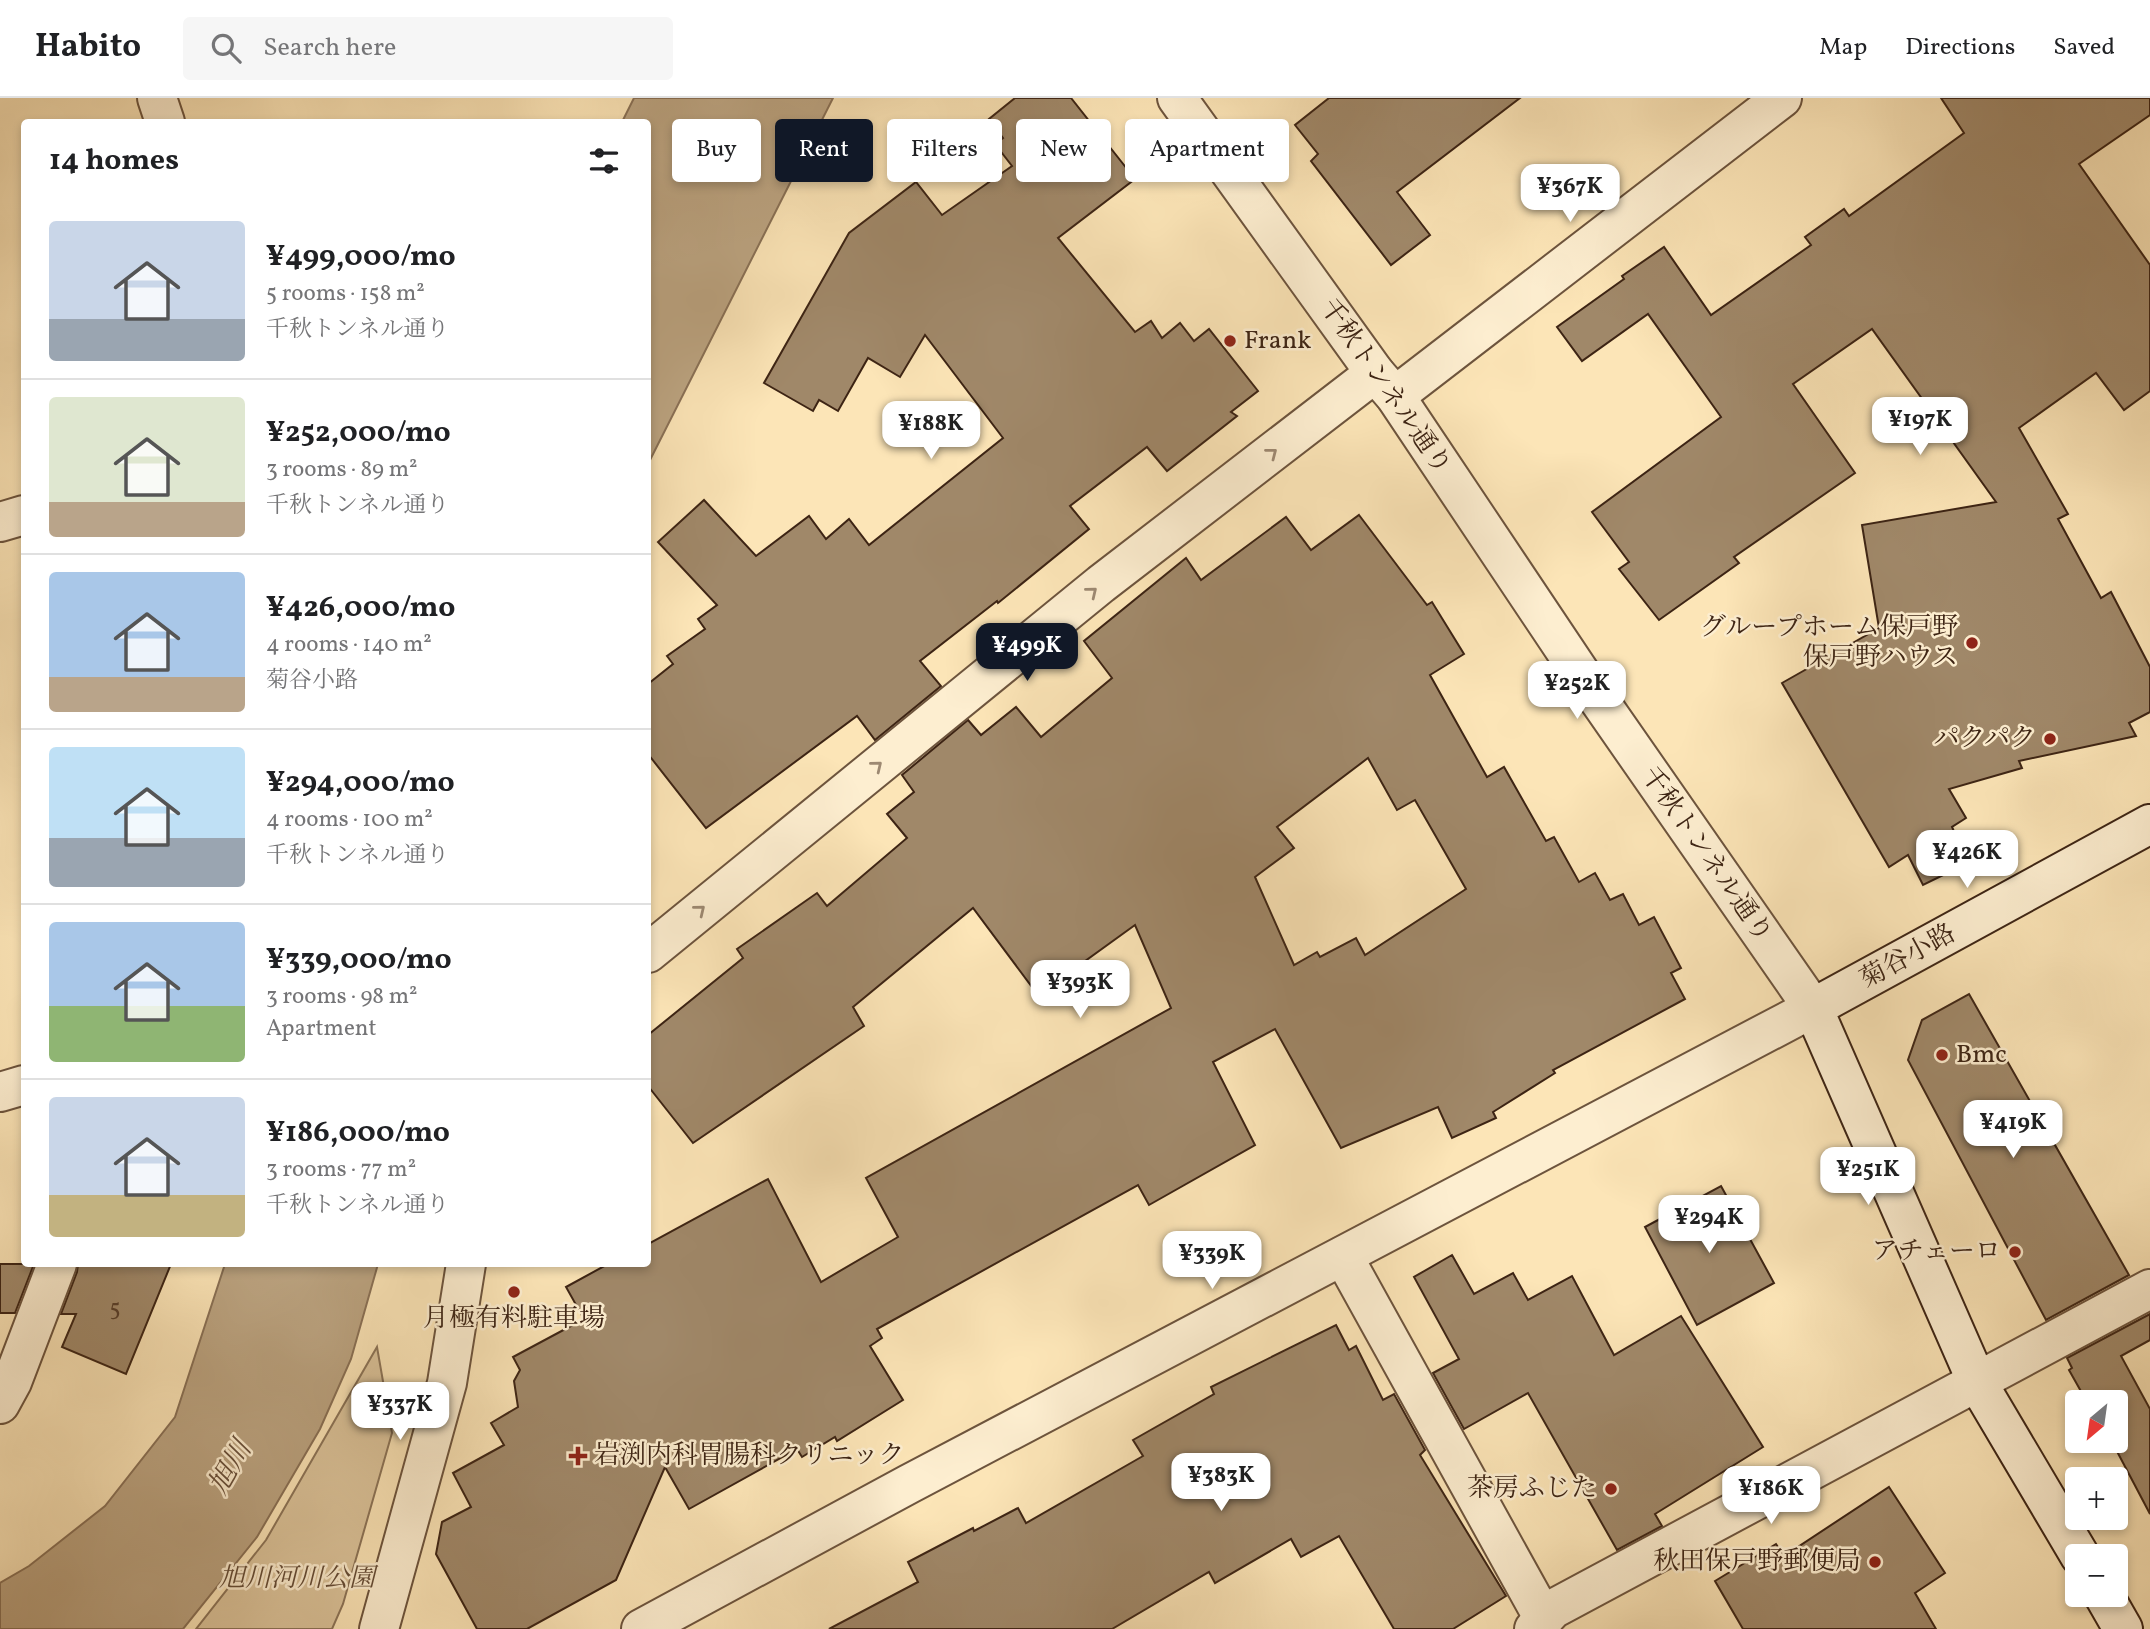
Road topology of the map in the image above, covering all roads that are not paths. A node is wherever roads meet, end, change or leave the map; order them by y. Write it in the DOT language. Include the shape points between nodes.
graph roads {
  1 [pos="157,98"];
  2 [pos="1177,98"];
  3 [pos="1782,98"];
  4 [pos="164,119"];
  5 [pos="1385,385"];
  6 [pos="21,516"];
  7 [pos="0,522"];
  8 [pos="2150,824"];
  9 [pos="651,951"];
  10 [pos="1813,1009"];
  11 [pos="21,1086"];
  12 [pos="0,1092"];
  13 [pos="1343,1256"];
  14 [pos="56,1267"];
  15 [pos="466,1267"];
  16 [pos="2150,1289"];
  17 [pos="1977,1382"];
  18 [pos="0,1404"];
  19 [pos="2073,1544"];
  20 [pos="2110,1607"];
  21 [pos="1539,1624"];
  22 [pos="379,1629"];
  23 [pos="641,1629"];
  24 [pos="2123,1629"];
  1 -- 4 [label="street"];
  2 -- 5 [label="street, 千秋トンネル通り"];
  3 -- 5 [label="street"];
  9 -- 5 [label="street, one-way" via="1101,584"];
  5 -- 10 [label="street, 千秋トンネル通り"];
  6 -- 7 [label="street"];
  8 -- 10 [label="street, 菊谷小路"];
  10 -- 13 [label="street, 菊谷小路"];
  10 -- 17 [label="street, 千秋トンネル通り"];
  11 -- 12 [label="street"];
  13 -- 21 [label="street"];
  13 -- 23 [label="street, 菊谷小路"];
  14 -- 18 [label="street"];
  15 -- 22 [label="street" via="447,1383"];
  16 -- 17 [label="street"];
  17 -- 19 [label="street, 千秋トンネル通り"];
  17 -- 21 [label="street" via="1553,1609"];
  20 -- 24 [label="street"];
}
